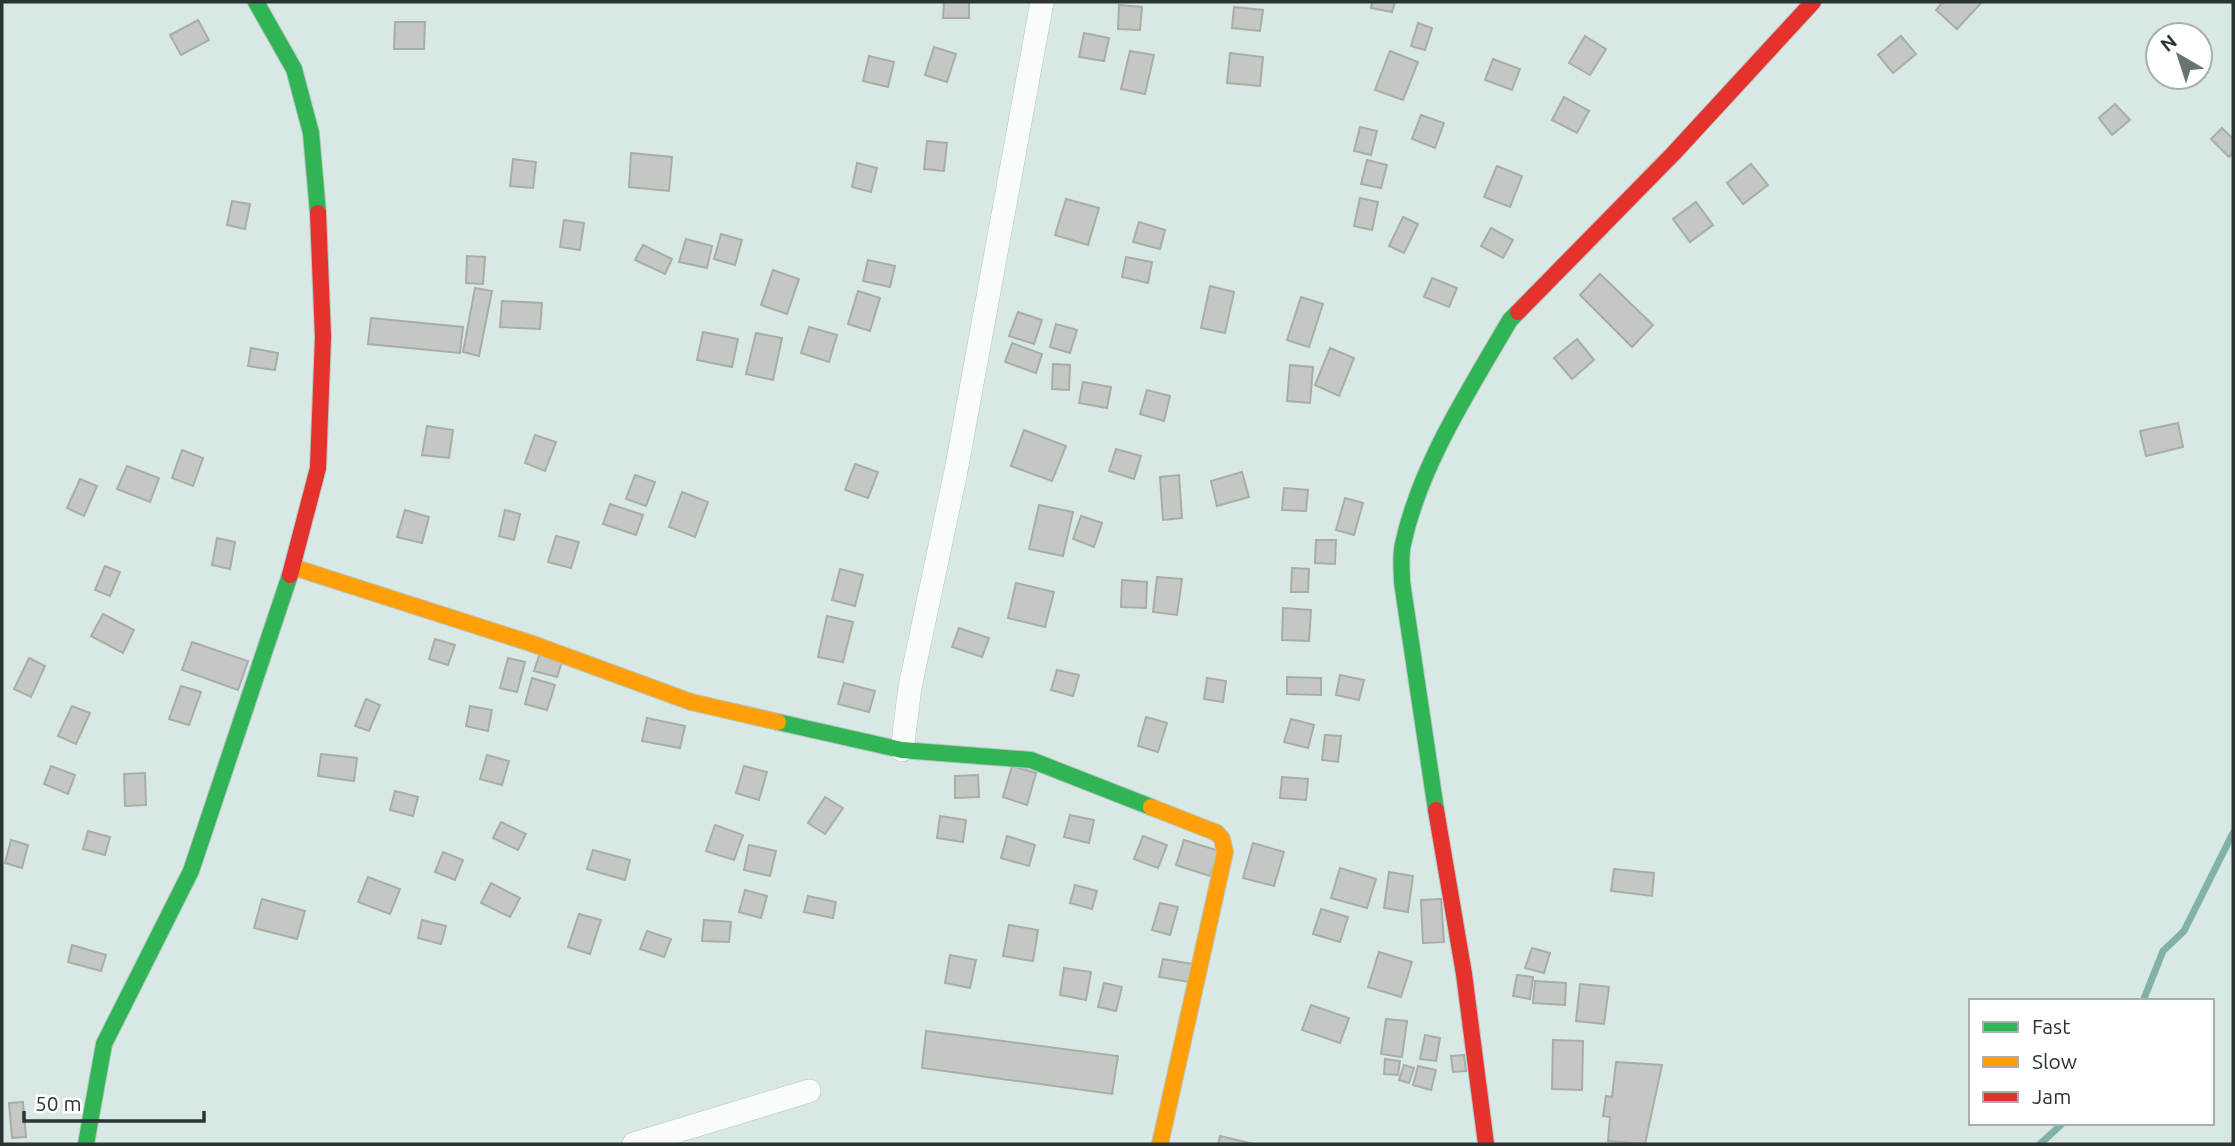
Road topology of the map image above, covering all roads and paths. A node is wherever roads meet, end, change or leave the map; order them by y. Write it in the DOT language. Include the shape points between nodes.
graph roads {
  1 [pos="256,2"];
  2 [pos="1042,2"];
  3 [pos="1813,2"];
  4 [pos="293,567"];
  5 [pos="902,750"];
  6 [pos="808,1091"];
  7 [pos="86,1144"];
  8 [pos="634,1144"];
  9 [pos="1160,1144"];
  10 [pos="1486,1144"];
  1 -- 4 [label="street" via="293,69 311,133 317,193 323,337 318,468"];
  2 -- 5 [label="street" via="956,471 910,687"];
  3 -- 10 [label="street" via="1510,320 1448,427 1402,547 1402,582"];
  4 -- 5 [label="street" via="530,642 691,702"];
  4 -- 7 [label="street" via="191,871 104,1044"];
  5 -- 9 [label="street" via="1031,760 1206,827 1222,839 1225,852"];
  6 -- 8 [label="street"];
}
